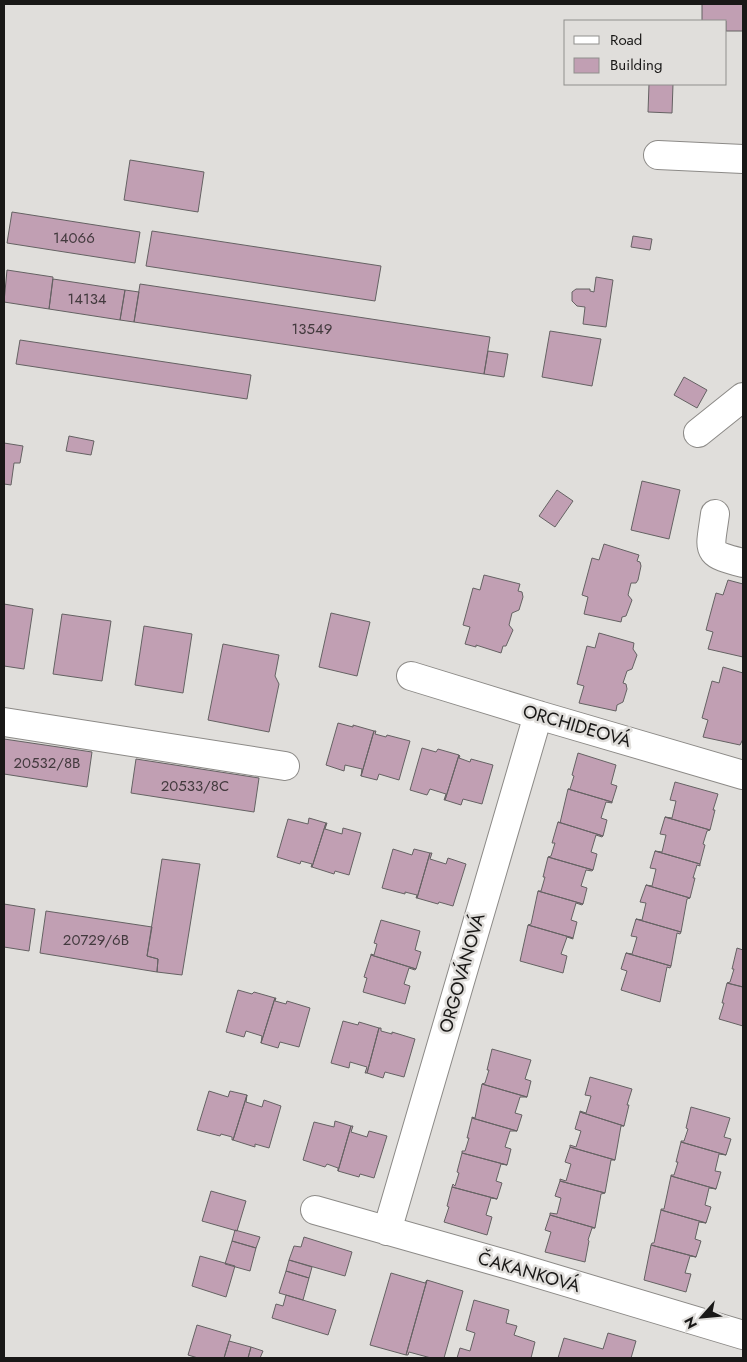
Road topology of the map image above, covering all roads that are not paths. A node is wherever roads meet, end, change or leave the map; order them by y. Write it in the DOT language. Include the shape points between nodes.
graph roads {
  1 [pos="658,155"];
  2 [pos="743,158"];
  3 [pos="743,397"];
  4 [pos="698,433"];
  5 [pos="715,514"];
  6 [pos="743,563"];
  7 [pos="411,676"];
  8 [pos="538,715"];
  9 [pos="4,722"];
  10 [pos="285,766"];
  11 [pos="743,774"];
  12 [pos="315,1210"];
  13 [pos="387,1231"];
  14 [pos="743,1335"];
  1 -- 2 [label="street"];
  3 -- 4 [label="street"];
  5 -- 6 [label="street" via="712,550 716,555"];
  7 -- 8 [label="street, ORCHIDEOVÁ"];
  8 -- 11 [label="street, ORCHIDEOVÁ"];
  8 -- 13 [label="street, ORGOVÁNOVÁ"];
  9 -- 10 [label="street"];
  12 -- 13 [label="street, ČAKANKOVÁ"];
  13 -- 14 [label="street, ČAKANKOVÁ"];
}
